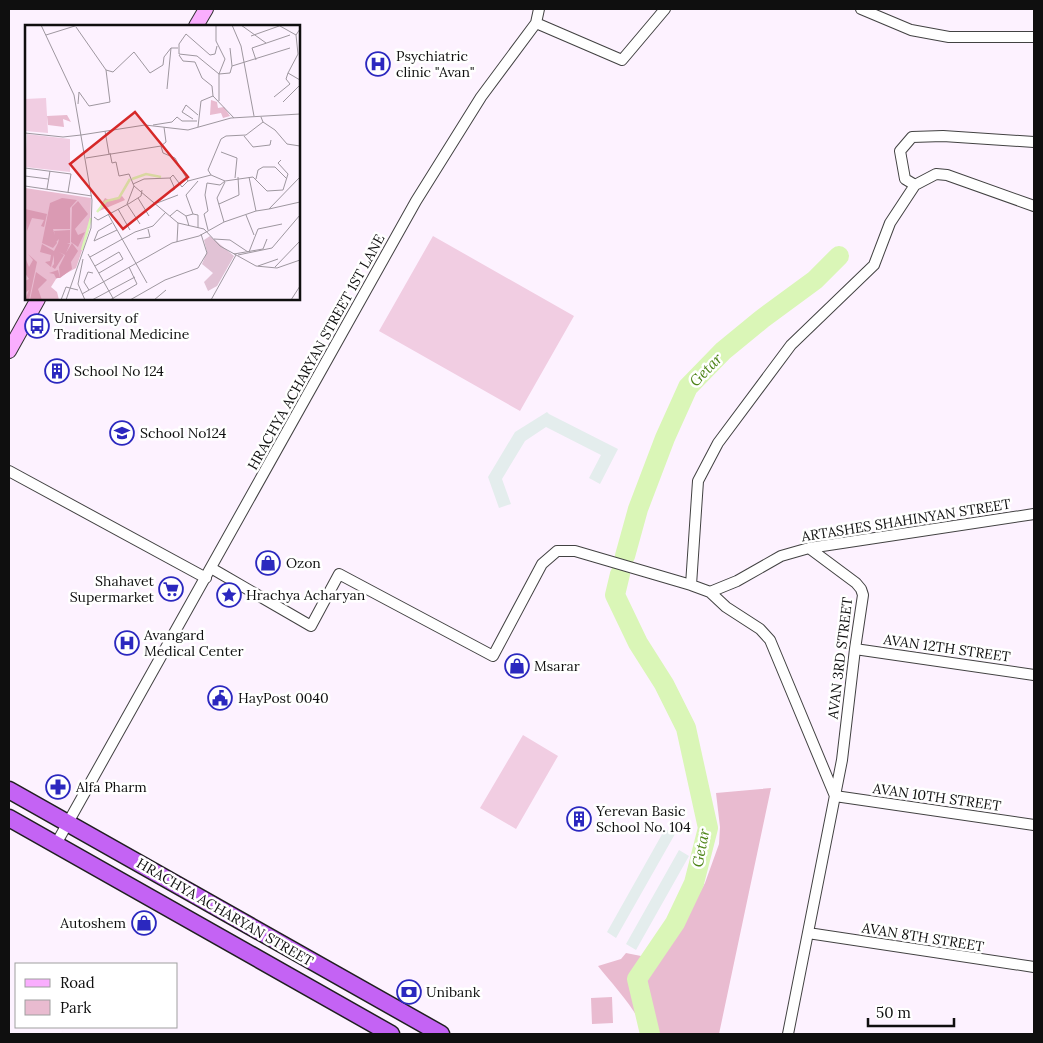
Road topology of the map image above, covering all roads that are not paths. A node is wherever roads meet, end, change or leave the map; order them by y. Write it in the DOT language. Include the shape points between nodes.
graph roads {
  1 [pos="206,9"];
  2 [pos="539,9"];
  3 [pos="665,9"];
  4 [pos="861,9"];
  5 [pos="536,24"];
  6 [pos="197,25"];
  7 [pos="1034,37"];
  8 [pos="1034,142"];
  9 [pos="914,185"];
  10 [pos="1034,206"];
  11 [pos="37,300"];
  12 [pos="9,351"];
  13 [pos="9,471"];
  14 [pos="1034,514"];
  15 [pos="809,548"];
  16 [pos="211,568"];
  17 [pos="206,578"];
  18 [pos="691,584"];
  19 [pos="710,592"];
  20 [pos="855,649"];
  21 [pos="1034,675"];
  22 [pos="9,790"];
  23 [pos="835,796"];
  24 [pos="9,818"];
  25 [pos="68,823"];
  26 [pos="1034,825"];
  27 [pos="56,844"];
  28 [pos="808,933"];
  29 [pos="1034,967"];
  30 [pos="391,1034"];
  31 [pos="441,1034"];
  32 [pos="788,1034"];
  1 -- 6 [label="main road"];
  2 -- 5 [label="street"];
  3 -- 5 [label="street" via="622,60"];
  4 -- 7 [label="street" via="910,30 949,37"];
  5 -- 16 [label="street, HRACHYA ACHARYAN STREET 1ST LANE" via="481,98 416,201"];
  8 -- 9 [label="street" via="912,137 900,151 905,179"];
  9 -- 10 [label="street" via="936,174 947,175"];
  9 -- 18 [label="street" via="890,223 874,265 791,345 718,443 698,481"];
  11 -- 12 [label="main road"];
  13 -- 17 [label="street"];
  14 -- 15 [label="street, ARTASHES SHAHINYAN STREET"];
  15 -- 19 [label="street, ARTASHES SHAHINYAN STREET" via="781,556"];
  15 -- 20 [label="street, AVAN 3RD STREET" via="862,589"];
  16 -- 17 [label="street, HRACHYA ACHARYAN STREET 1ST LANE"];
  16 -- 18 [label="street" via="311,626 339,574 493,656 542,564 557,552 575,552"];
  17 -- 25 [label="street, HRACHYA ACHARYAN STREET 1ST LANE"];
  18 -- 19 [label="street"];
  19 -- 23 [label="street, AVAN 3RD STREET" via="770,640"];
  20 -- 21 [label="street, AVAN 12TH STREET"];
  20 -- 23 [label="street, AVAN 3RD STREET"];
  22 -- 25 [label="highway, HRACHYA ACHARYAN STREET"];
  23 -- 26 [label="street, AVAN 10TH STREET"];
  23 -- 28 [label="street, AVAN 3RD STREET"];
  24 -- 27 [label="highway, HRACHYA ACHARYAN STREET"];
  25 -- 27 [label="street, HRACHYA ACHARYAN STREET 1ST LANE"];
  25 -- 31 [label="highway, HRACHYA ACHARYAN STREET"];
  27 -- 30 [label="highway, HRACHYA ACHARYAN STREET"];
  28 -- 29 [label="street, AVAN 8TH STREET"];
  28 -- 32 [label="street, AVAN 3RD STREET"];
}
